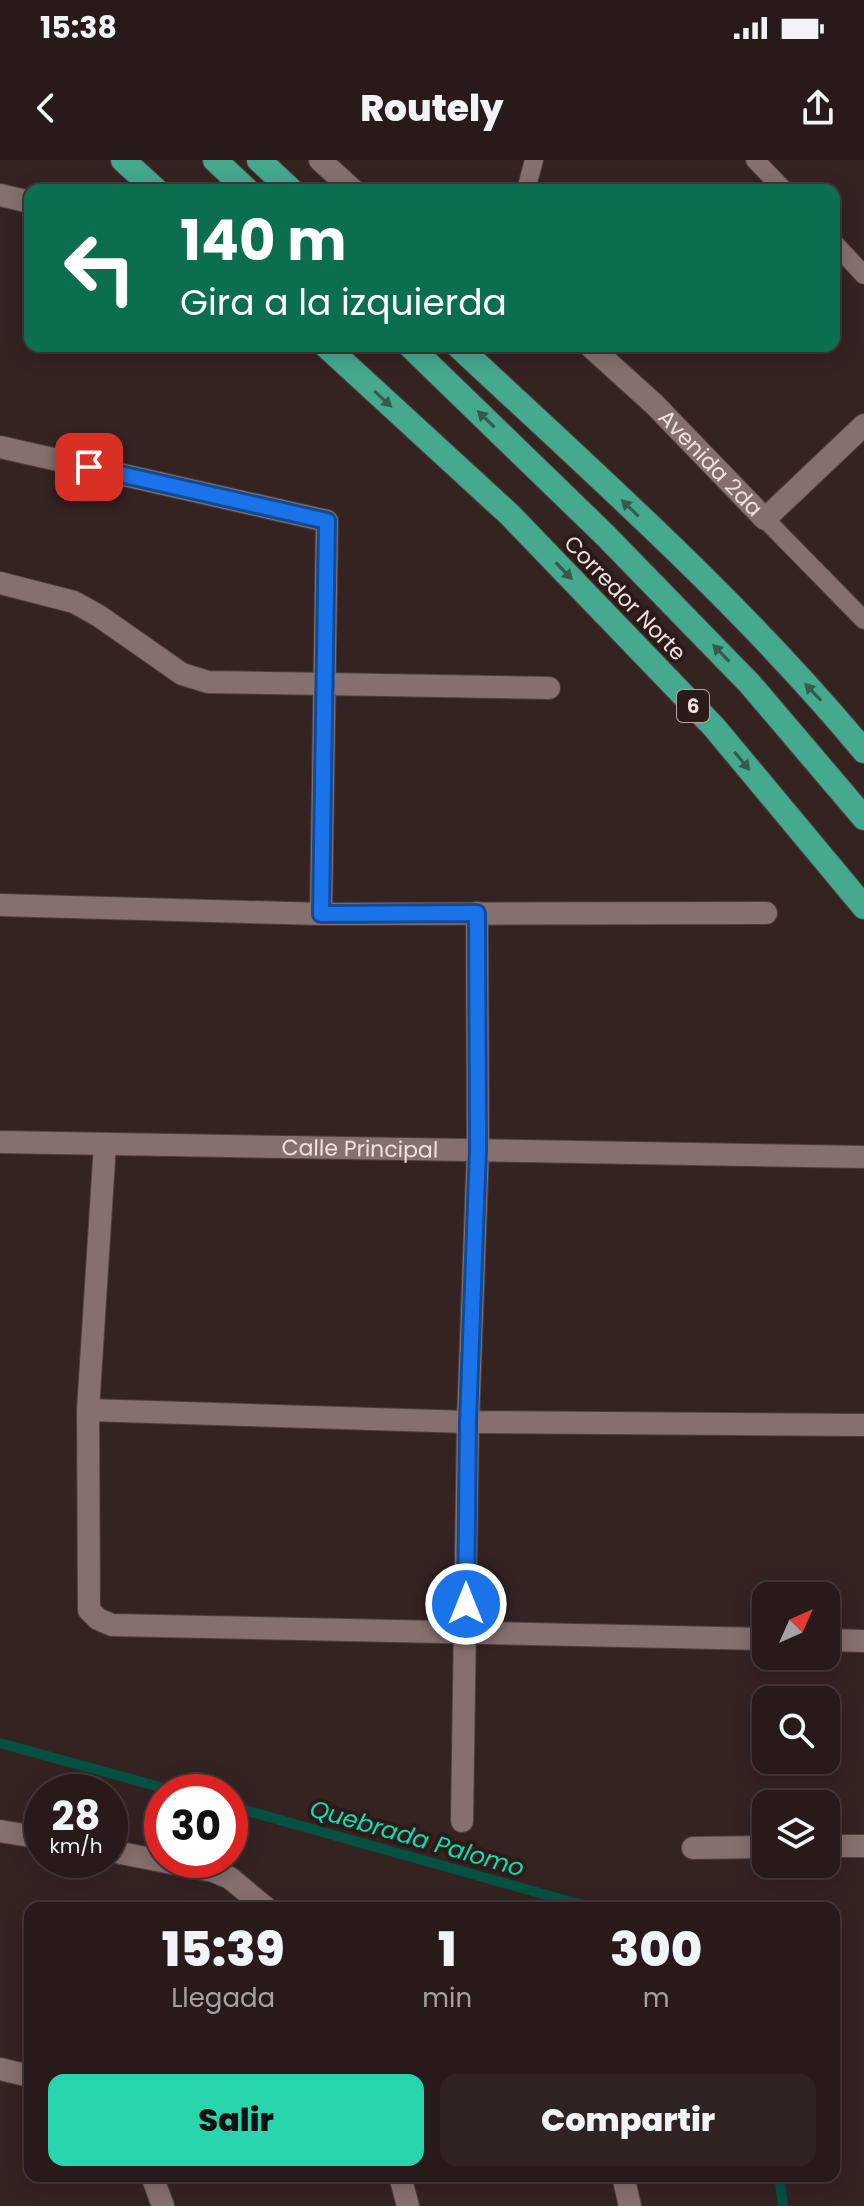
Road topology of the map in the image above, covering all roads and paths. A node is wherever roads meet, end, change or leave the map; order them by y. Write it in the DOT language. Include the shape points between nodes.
graph roads {
  1 [pos="123,160"];
  2 [pos="215,160"];
  3 [pos="259,160"];
  4 [pos="320,160"];
  5 [pos="534,160"];
  6 [pos="755,160"];
  7 [pos="149,184"];
  8 [pos="241,184"];
  9 [pos="285,184"];
  10 [pos="346,184"];
  11 [pos="528,184"];
  12 [pos="778,184"];
  13 [pos="0,195"];
  14 [pos="24,201"];
  15 [pos="840,249"];
  16 [pos="864,275"];
  17 [pos="333,352"];
  18 [pos="416,352"];
  19 [pos="464,352"];
  20 [pos="597,352"];
  21 [pos="864,425"];
  22 [pos="0,447"];
  23 [pos="765,519"];
  24 [pos="0,583"];
  25 [pos="864,620"];
  26 [pos="325,684"];
  27 [pos="549,688"];
  28 [pos="864,751"];
  29 [pos="864,818"];
  30 [pos="0,905"];
  31 [pos="864,907"];
  32 [pos="477,913"];
  33 [pos="766,913"];
  34 [pos="321,914"];
  35 [pos="0,1142"];
  36 [pos="105,1144"];
  37 [pos="478,1149"];
  38 [pos="864,1157"];
  39 [pos="88,1410"];
  40 [pos="468,1422"];
  41 [pos="864,1425"];
  42 [pos="466,1634"];
  43 [pos="752,1639"];
  44 [pos="840,1640"];
  45 [pos="864,1641"];
  46 [pos="462,1821"];
  47 [pos="0,1831"];
  48 [pos="24,1835"];
  49 [pos="840,1846"];
  50 [pos="864,1846"];
  51 [pos="752,1847"];
  52 [pos="693,1848"];
  53 [pos="128,1854"];
  54 [pos="259,1902"];
  55 [pos="0,2069"];
  56 [pos="24,2075"];
  57 [pos="154,2182"];
  58 [pos="402,2182"];
  59 [pos="624,2182"];
  60 [pos="163,2206"];
  61 [pos="408,2206"];
  62 [pos="630,2206"];
  1 -- 7 [label="highway"];
  2 -- 8 [label="highway"];
  3 -- 9 [label="highway"];
  4 -- 10 [label="street"];
  5 -- 11 [label="lane"];
  6 -- 12 [label="lane"];
  13 -- 14 [label="street"];
  15 -- 16 [label="lane"];
  17 -- 31 [label="highway, Corredor Norte / 6, one-way" via="510,515 714,727"];
  29 -- 18 [label="highway, Corredor Norte, one-way" via="750,684"];
  28 -- 19 [label="highway, one-way" via="661,537"];
  20 -- 23 [label="street, Avenida 2da"];
  21 -- 23 [label="street, Avenida 2da"];
  22 -- 26 [label="street" via="327,521"];
  23 -- 25 [label="lane"];
  24 -- 26 [label="street" via="74,602 182,674 208,682"];
  26 -- 27 [label="street"];
  26 -- 34 [label="street"];
  30 -- 34 [label="street"];
  32 -- 33 [label="street"];
  32 -- 34 [label="street"];
  32 -- 37 [label="street"];
  35 -- 36 [label="street, Calle Principal"];
  36 -- 37 [label="street, Calle Principal"];
  36 -- 39 [label="street"];
  37 -- 38 [label="street, Calle Principal"];
  37 -- 40 [label="street"];
  39 -- 40 [label="street"];
  39 -- 42 [label="street" via="89,1610 98,1619 112,1625"];
  40 -- 41 [label="street"];
  40 -- 42 [label="street"];
  42 -- 43 [label="street"];
  42 -- 46 [label="street"];
  44 -- 45 [label="street"];
  47 -- 48 [label="street"];
  49 -- 50 [label="street"];
  51 -- 52 [label="street"];
  53 -- 54 [label="street" via="213,1871"];
  55 -- 56 [label="street"];
  57 -- 60 [label="street"];
  58 -- 61 [label="street"];
  59 -- 62 [label="street"];
}
